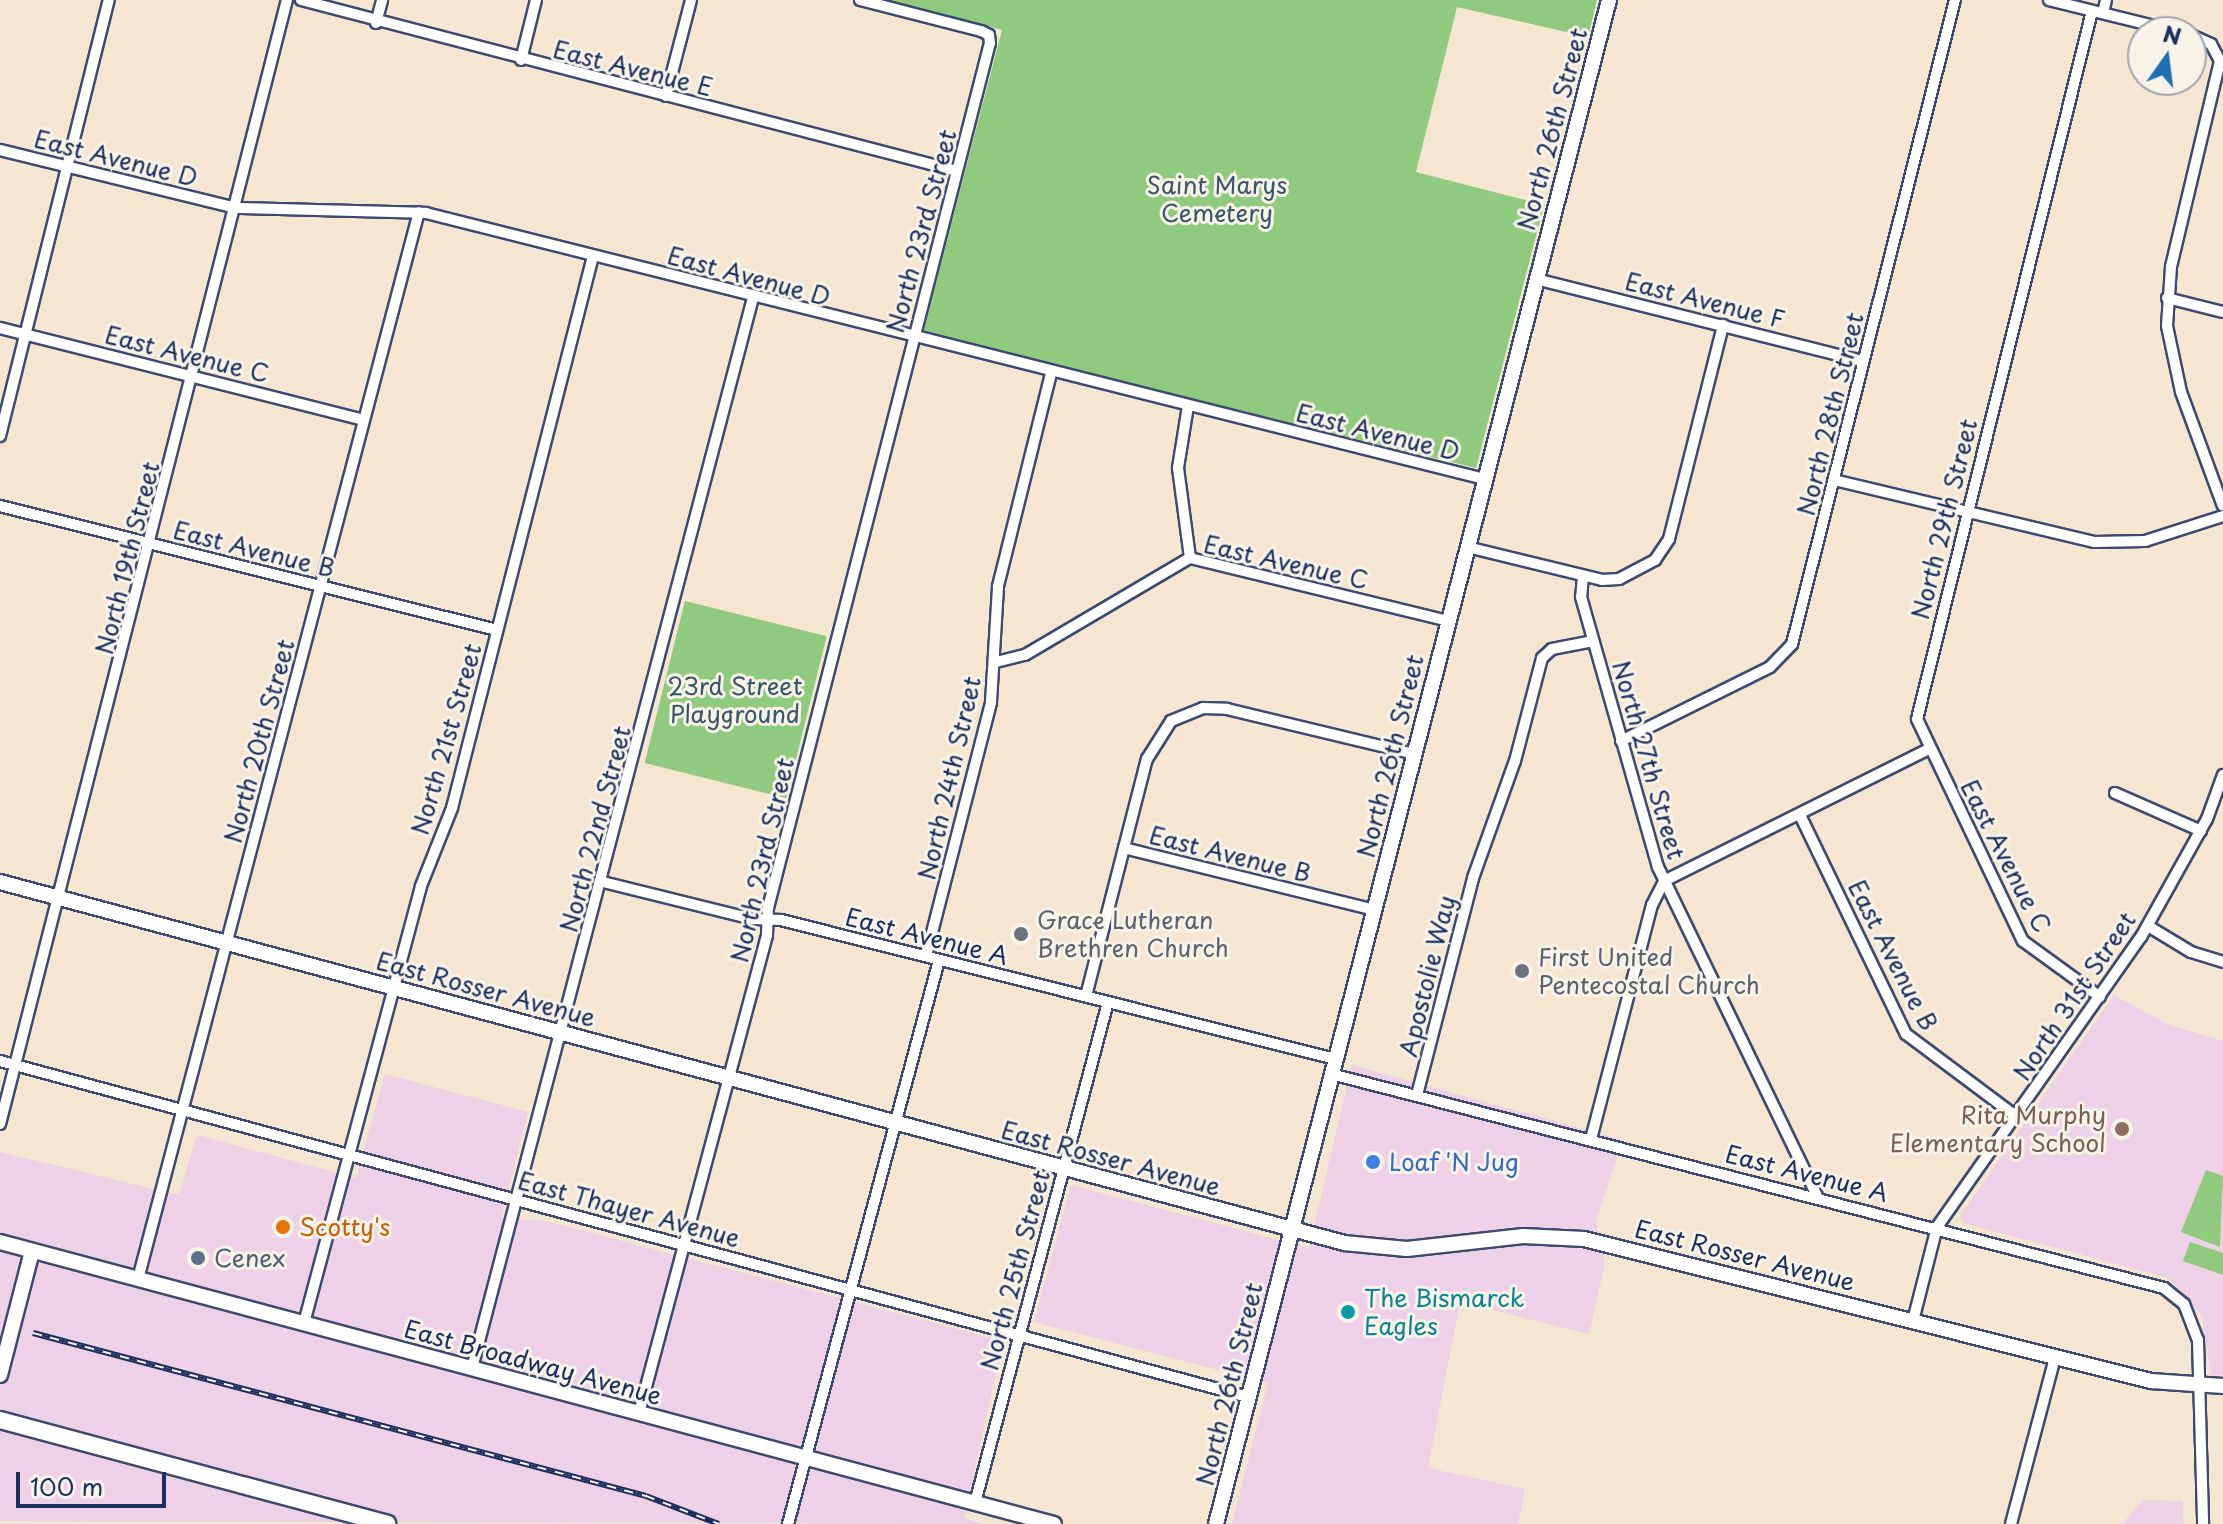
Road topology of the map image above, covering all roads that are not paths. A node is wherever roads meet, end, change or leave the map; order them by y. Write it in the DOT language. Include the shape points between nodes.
graph roads {
  1 [pos="109,0"];
  2 [pos="287,0"];
  3 [pos="301,0"];
  4 [pos="382,0"];
  5 [pos="536,0"];
  6 [pos="691,0"];
  7 [pos="860,0"];
  8 [pos="1609,0"];
  9 [pos="1955,0"];
  10 [pos="2049,0"];
  11 [pos="2106,0"];
  12 [pos="2098,12"];
  13 [pos="2127,19"];
  14 [pos="376,23"];
  15 [pos="2207,44"];
  16 [pos="521,60"];
  17 [pos="666,96"];
  18 [pos="0,150"];
  19 [pos="67,166"];
  20 [pos="957,171"];
  21 [pos="236,208"];
  22 [pos="419,212"];
  23 [pos="593,256"];
  24 [pos="1536,279"];
  25 [pos="753,298"];
  26 [pos="2167,298"];
  27 [pos="2223,312"];
  28 [pos="1723,325"];
  29 [pos="0,328"];
  30 [pos="26,334"];
  31 [pos="913,340"];
  32 [pos="1863,361"];
  33 [pos="1051,373"];
  34 [pos="193,376"];
  35 [pos="1188,406"];
  36 [pos="364,420"];
  37 [pos="0,436"];
  38 [pos="1484,479"];
  39 [pos="1834,480"];
  40 [pos="0,506"];
  41 [pos="2223,506"];
  42 [pos="1967,513"];
  43 [pos="2223,516"];
  44 [pos="152,544"];
  45 [pos="1467,547"];
  46 [pos="1190,558"];
  47 [pos="1583,576"];
  48 [pos="320,586"];
  49 [pos="1448,621"];
  50 [pos="497,630"];
  51 [pos="1593,641"];
  52 [pos="996,662"];
  53 [pos="1621,741"];
  54 [pos="1929,749"];
  55 [pos="1414,754"];
  56 [pos="2223,775"];
  57 [pos="2115,793"];
  58 [pos="1800,815"];
  59 [pos="2201,831"];
  60 [pos="1124,848"];
  61 [pos="1664,881"];
  62 [pos="0,882"];
  63 [pos="603,882"];
  64 [pos="60,897"];
  65 [pos="1374,910"];
  66 [pos="765,920"];
  67 [pos="2148,926"];
  68 [pos="227,942"];
  69 [pos="926,956"];
  70 [pos="939,960"];
  71 [pos="2223,962"];
  72 [pos="393,987"];
  73 [pos="1086,996"];
  74 [pos="2100,997"];
  75 [pos="1108,1002"];
  76 [pos="560,1033"];
  77 [pos="0,1061"];
  78 [pos="16,1065"];
  79 [pos="1333,1066"];
  80 [pos="729,1078"];
  81 [pos="1417,1095"];
  82 [pos="182,1110"];
  83 [pos="2017,1117"];
  84 [pos="896,1122"];
  85 [pos="0,1124"];
  86 [pos="1591,1139"];
  87 [pos="349,1154"];
  88 [pos="1063,1168"];
  89 [pos="1817,1196"];
  90 [pos="517,1199"];
  91 [pos="1937,1227"];
  92 [pos="1291,1230"];
  93 [pos="0,1242"];
  94 [pos="684,1246"];
  95 [pos="32,1251"];
  96 [pos="138,1279"];
  97 [pos="851,1290"];
  98 [pos="1913,1321"];
  99 [pos="304,1323"];
  100 [pos="1019,1335"];
  101 [pos="2055,1357"];
  102 [pos="472,1368"];
  103 [pos="0,1375"];
  104 [pos="2223,1386"];
  105 [pos="2200,1387"];
  106 [pos="1248,1397"];
  107 [pos="639,1413"];
  108 [pos="0,1420"];
  109 [pos="806,1458"];
  110 [pos="975,1503"];
  111 [pos="387,1524"];
  112 [pos="788,1524"];
  113 [pos="1054,1524"];
  114 [pos="1216,1524"];
  115 [pos="2011,1524"];
  116 [pos="2203,1524"];
  1 -- 19 [label="street"];
  2 -- 21 [label="street, North 19th Street"];
  3 -- 14 [label="street, East Avenue E"];
  4 -- 14 [label="street"];
  5 -- 16 [label="street"];
  6 -- 17 [label="street"];
  7 -- 20 [label="street, North 23rd Street" via="989,35"];
  8 -- 24 [label="street, North 26th Street"];
  9 -- 32 [label="street, North 28th Street"];
  10 -- 12 [label="street"];
  11 -- 12 [label="street, North 29th Street"];
  12 -- 13 [label="street"];
  12 -- 42 [label="street, North 29th Street"];
  14 -- 16 [label="street, East Avenue E"];
  15 -- 26 [label="street" via="2217,49 2219,68"];
  16 -- 17 [label="street, East Avenue E"];
  17 -- 20 [label="street, East Avenue E"];
  18 -- 19 [label="street, East Avenue D"];
  19 -- 21 [label="street, East Avenue D"];
  19 -- 30 [label="street"];
  20 -- 31 [label="street, North 23rd Street"];
  21 -- 22 [label="street, East Avenue D"];
  21 -- 34 [label="street, North 19th Street"];
  22 -- 23 [label="street, East Avenue D"];
  22 -- 36 [label="street, North 20th Street"];
  23 -- 25 [label="street, East Avenue D"];
  23 -- 50 [label="street, North 21st Street"];
  24 -- 28 [label="street, East Avenue F"];
  24 -- 38 [label="street, North 26th Street"];
  25 -- 31 [label="street, East Avenue D"];
  25 -- 63 [label="street, North 22nd Street"];
  26 -- 27 [label="street"];
  26 -- 41 [label="street" via="2176,377"];
  28 -- 32 [label="street, East Avenue F"];
  28 -- 47 [label="street" via="1661,554 1619,579"];
  29 -- 30 [label="street, East Avenue C"];
  30 -- 34 [label="street, East Avenue C"];
  30 -- 37 [label="street"];
  31 -- 33 [label="street, East Avenue D"];
  31 -- 66 [label="street, North 23rd Street"];
  32 -- 39 [label="street, North 28th Street"];
  33 -- 35 [label="street, East Avenue D"];
  33 -- 52 [label="street, North 24th Street" via="998,586"];
  34 -- 36 [label="street, East Avenue C"];
  34 -- 44 [label="street, North 19th Street"];
  35 -- 38 [label="street, East Avenue D"];
  35 -- 46 [label="street" via="1178,468"];
  36 -- 48 [label="street, North 20th Street"];
  38 -- 45 [label="street, North 26th Street"];
  39 -- 42 [label="street"];
  39 -- 53 [label="street, North 28th Street" via="1795,636 1783,658"];
  40 -- 44 [label="street, East Avenue B"];
  42 -- 43 [label="street" via="2111,543 2161,537"];
  42 -- 54 [label="street, North 29th Street" via="1917,709"];
  44 -- 48 [label="street, East Avenue B"];
  44 -- 64 [label="street, North 19th Street"];
  45 -- 47 [label="street"];
  45 -- 49 [label="street, North 26th Street"];
  46 -- 49 [label="street, East Avenue C"];
  46 -- 52 [label="street, East Avenue C" via="1025,655"];
  47 -- 51 [label="street, North 27th Street" via="1581,597"];
  48 -- 50 [label="street, East Avenue B"];
  48 -- 68 [label="street, North 20th Street"];
  49 -- 55 [label="street, North 26th Street"];
  50 -- 72 [label="street, North 21st Street" via="452,808 421,886"];
  51 -- 53 [label="street, North 27th Street"];
  51 -- 81 [label="street, Apostolie Way" via="1544,654 1476,867"];
  52 -- 69 [label="street, North 24th Street" via="991,702"];
  53 -- 61 [label="street, North 27th Street"];
  54 -- 58 [label="street"];
  54 -- 74 [label="street, East Avenue C" via="2023,941"];
  55 -- 60 [label="street" via="1215,707 1191,710 1171,721 1150,749"];
  55 -- 65 [label="street, North 26th Street"];
  56 -- 59 [label="street, North 31st Street"];
  57 -- 59 [label="street"];
  58 -- 61 [label="street"];
  58 -- 83 [label="street, East Avenue B" via="1906,1034"];
  59 -- 67 [label="street, North 31st Street"];
  60 -- 65 [label="street, East Avenue B"];
  60 -- 73 [label="street"];
  61 -- 86 [label="street, North 27th Street" via="1652,905"];
  61 -- 89 [label="street"];
  62 -- 64 [label="street, East Rosser Avenue"];
  63 -- 66 [label="street, East Avenue A"];
  63 -- 76 [label="street, North 22nd Street"];
  64 -- 68 [label="street, East Rosser Avenue"];
  64 -- 78 [label="street, North 19th Street"];
  65 -- 79 [label="street, North 26th Street"];
  66 -- 69 [label="street, East Avenue A"];
  66 -- 80 [label="street, North 23rd Street" via="767,935"];
  67 -- 71 [label="street" via="2191,952"];
  67 -- 74 [label="street, North 31st Street"];
  68 -- 72 [label="street, East Rosser Avenue"];
  68 -- 82 [label="street, North 20th Street"];
  69 -- 70 [label="street, East Avenue A"];
  70 -- 73 [label="street, East Avenue A"];
  70 -- 84 [label="street"];
  72 -- 76 [label="street, East Rosser Avenue"];
  72 -- 87 [label="street, North 21st Street"];
  73 -- 75 [label="street, East Avenue A"];
  74 -- 83 [label="street, North 31st Street"];
  75 -- 79 [label="street, East Avenue A"];
  75 -- 88 [label="street, North 25th Street"];
  76 -- 80 [label="street, East Rosser Avenue"];
  76 -- 90 [label="street, North 22nd Street"];
  77 -- 78 [label="street, East Thayer Avenue"];
  78 -- 82 [label="street, East Thayer Avenue"];
  78 -- 85 [label="street, North 19th Street"];
  79 -- 81 [label="street, East Avenue A"];
  79 -- 92 [label="street, North 26th Street"];
  80 -- 84 [label="street, East Rosser Avenue"];
  80 -- 94 [label="street, North 23rd Street"];
  81 -- 86 [label="street, East Avenue A"];
  82 -- 87 [label="street, East Thayer Avenue"];
  82 -- 96 [label="street, North 20th Street"];
  83 -- 91 [label="street, North 31st Street"];
  84 -- 88 [label="street, East Rosser Avenue"];
  84 -- 97 [label="street"];
  86 -- 89 [label="street, East Avenue A"];
  87 -- 90 [label="street, East Thayer Avenue"];
  87 -- 99 [label="street, North 21st Street"];
  88 -- 92 [label="street, East Rosser Avenue"];
  88 -- 100 [label="street, North 25th Street"];
  89 -- 91 [label="street, East Avenue A"];
  90 -- 94 [label="street, East Thayer Avenue"];
  90 -- 102 [label="street, North 22nd Street"];
  91 -- 98 [label="street, North 31st Street"];
  91 -- 105 [label="street, East Avenue A" via="2164,1288 2184,1304 2196,1329"];
  92 -- 98 [label="street, East Rosser Avenue" via="1389,1249 1538,1235 1580,1238"];
  92 -- 106 [label="street, North 26th Street"];
  93 -- 95 [label="street, East Broadway Avenue"];
  94 -- 97 [label="street, East Thayer Avenue"];
  94 -- 107 [label="street, North 23rd Street"];
  95 -- 96 [label="street, East Broadway Avenue"];
  95 -- 103 [label="street"];
  96 -- 99 [label="street, East Broadway Avenue"];
  97 -- 100 [label="street, East Thayer Avenue"];
  97 -- 109 [label="street"];
  98 -- 101 [label="street, East Rosser Avenue"];
  99 -- 102 [label="street, East Broadway Avenue"];
  100 -- 106 [label="street, East Thayer Avenue"];
  100 -- 110 [label="street, North 25th Street"];
  101 -- 105 [label="street, East Rosser Avenue" via="2151,1381"];
  101 -- 115 [label="street"];
  102 -- 107 [label="street, East Broadway Avenue"];
  104 -- 105 [label="street, East Rosser Avenue"];
  105 -- 116 [label="street, East Avenue A"];
  106 -- 114 [label="street, North 26th Street"];
  107 -- 109 [label="street, East Broadway Avenue"];
  108 -- 111 [label="main road"];
  109 -- 110 [label="street, East Broadway Avenue"];
  109 -- 112 [label="street"];
  110 -- 113 [label="street, East Broadway Avenue"];
}
